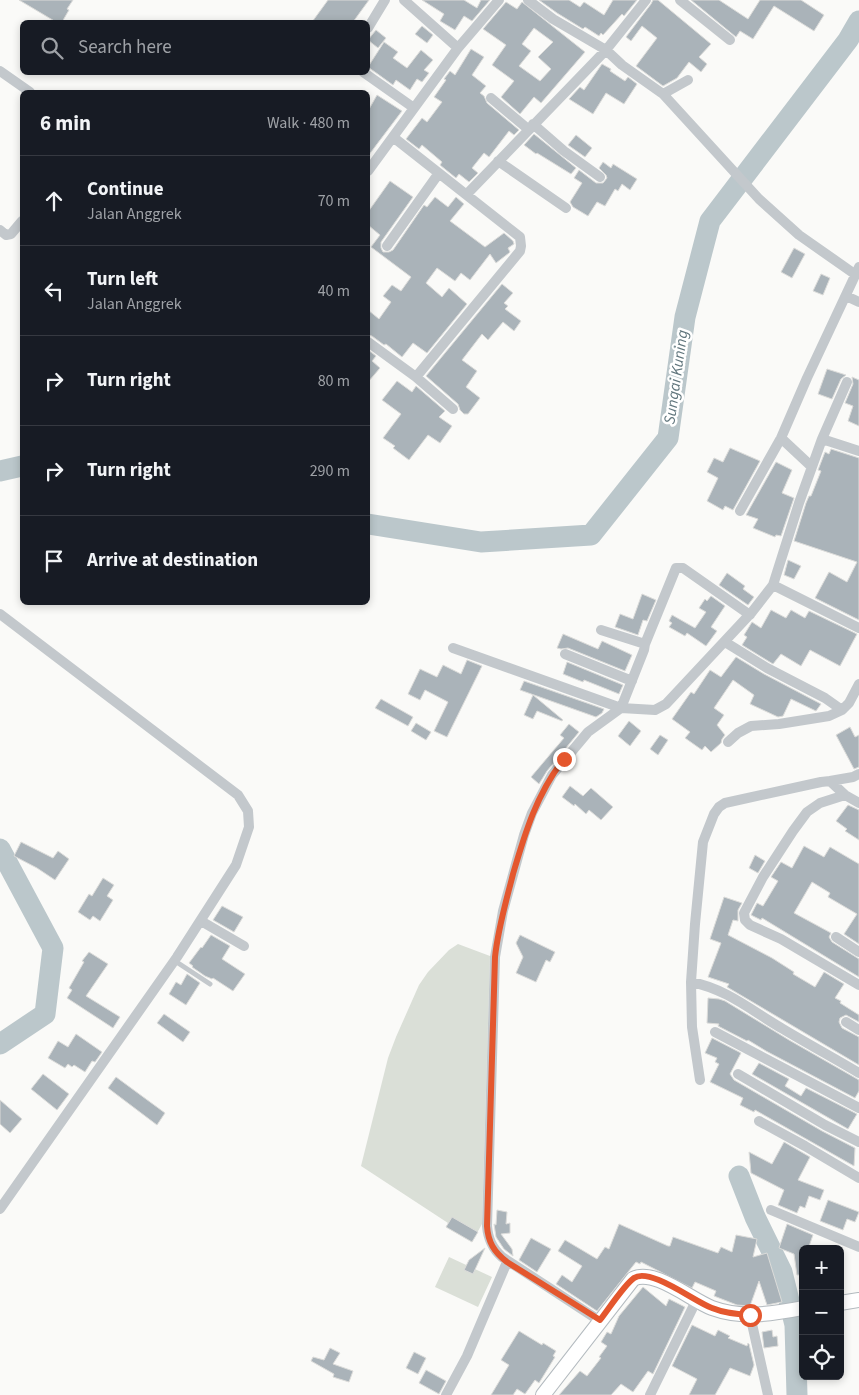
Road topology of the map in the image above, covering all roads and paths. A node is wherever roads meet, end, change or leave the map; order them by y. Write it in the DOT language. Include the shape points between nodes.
graph roads {
  1 [pos="385,0"];
  2 [pos="404,0"];
  3 [pos="499,0"];
  4 [pos="528,0"];
  5 [pos="646,0"];
  6 [pos="680,0"];
  7 [pos="370,25"];
  8 [pos="730,40"];
  9 [pos="458,48"];
  10 [pos="606,50"];
  11 [pos="0,71"];
  12 [pos="367,75"];
  13 [pos="688,80"];
  14 [pos="27,90"];
  15 [pos="663,94"];
  16 [pos="491,98"];
  17 [pos="414,108"];
  18 [pos="531,126"];
  19 [pos="393,137"];
  20 [pos="371,159"];
  21 [pos="498,161"];
  22 [pos="439,173"];
  23 [pos="600,176"];
  24 [pos="467,194"];
  25 [pos="566,208"];
  26 [pos="20,223"];
  27 [pos="0,230"];
  28 [pos="387,246"];
  29 [pos="857,271"];
  30 [pos="846,296"];
  31 [pos="859,302"];
  32 [pos="370,343"];
  33 [pos="416,377"];
  34 [pos="847,382"];
  35 [pos="453,409"];
  36 [pos="781,438"];
  37 [pos="822,439"];
  38 [pos="859,451"];
  39 [pos="812,467"];
  40 [pos="740,510"];
  41 [pos="773,585"];
  42 [pos="0,614"];
  43 [pos="750,615"];
  44 [pos="859,628"];
  45 [pos="601,630"];
  46 [pos="725,642"];
  47 [pos="645,644"];
  48 [pos="453,648"];
  49 [pos="565,654"];
  50 [pos="632,681"];
  51 [pos="859,684"];
  52 [pos="621,708"];
  53 [pos="842,710"];
  54 [pos="728,742"];
  55 [pos="859,774"];
  56 [pos="830,781"];
  57 [pos="845,795"];
  58 [pos="859,803"];
  59 [pos="201,921"];
  60 [pos="836,937"];
  61 [pos="244,946"];
  62 [pos="859,952"];
  63 [pos="174,961"];
  64 [pos="691,982"];
  65 [pos="210,984"];
  66 [pos="859,985"];
  67 [pos="846,1022"];
  68 [pos="859,1030"];
  69 [pos="715,1032"];
  70 [pos="859,1073"];
  71 [pos="738,1074"];
  72 [pos="700,1080"];
  73 [pos="859,1108"];
  74 [pos="759,1121"];
  75 [pos="859,1142"];
  76 [pos="859,1178"];
  77 [pos="0,1209"];
  78 [pos="771,1210"];
  79 [pos="859,1246"];
  80 [pos="507,1262"];
  81 [pos="859,1300"];
  82 [pos="696,1301"];
  83 [pos="844,1302"];
  84 [pos="799,1309"];
  85 [pos="750,1315"];
  86 [pos="600,1320"];
  87 [pos="446,1395"];
  88 [pos="543,1395"];
  89 [pos="650,1395"];
  90 [pos="768,1395"];
  1 -- 7 [label="street"];
  2 -- 9 [label="street"];
  3 -- 9 [label="street"];
  4 -- 10 [label="street" via="553,19"];
  5 -- 10 [label="street"];
  6 -- 8 [label="street"];
  9 -- 17 [label="street"];
  10 -- 15 [label="street"];
  10 -- 18 [label="street"];
  11 -- 14 [label="street"];
  12 -- 17 [label="street"];
  13 -- 15 [label="street"];
  15 -- 29 [label="street" via="759,199 799,235"];
  16 -- 18 [label="street"];
  17 -- 19 [label="street"];
  18 -- 21 [label="street"];
  18 -- 23 [label="street"];
  19 -- 20 [label="street"];
  19 -- 22 [label="street"];
  21 -- 24 [label="street"];
  21 -- 25 [label="street"];
  22 -- 24 [label="street"];
  22 -- 28 [label="street"];
  24 -- 33 [label="street" via="520,237 520,251"];
  26 -- 27 [label="street" via="11,234 6,235"];
  29 -- 30 [label="street"];
  30 -- 31 [label="street"];
  30 -- 36 [label="street"];
  32 -- 33 [label="street"];
  33 -- 35 [label="street"];
  34 -- 37 [label="street"];
  36 -- 39 [label="street"];
  36 -- 40 [label="street"];
  37 -- 38 [label="street"];
  37 -- 39 [label="street"];
  39 -- 41 [label="street"];
  41 -- 43 [label="street"];
  41 -- 44 [label="street"];
  42 -- 59 [label="street" via="238,795 248,811 248,828 236,865"];
  43 -- 46 [label="street"];
  43 -- 47 [label="street" via="679,567 675,569"];
  45 -- 47 [label="street"];
  46 -- 52 [label="street" via="666,704 655,710"];
  46 -- 53 [label="street"];
  47 -- 50 [label="street"];
  48 -- 52 [label="street"];
  49 -- 50 [label="street"];
  50 -- 52 [label="street"];
  51 -- 53 [label="street" via="850,703"];
  52 -- 80 [label="street" via="588,732 552,774 524,835 498,935 487,1226 492,1247"];
  53 -- 54 [label="street" via="829,716 751,726"];
  55 -- 56 [label="street"];
  56 -- 57 [label="street"];
  56 -- 64 [label="street" via="725,804 714,814 703,842"];
  57 -- 58 [label="street"];
  57 -- 66 [label="street" via="820,803 807,812 763,877 744,913 750,925 782,939"];
  59 -- 61 [label="street"];
  59 -- 63 [label="street"];
  60 -- 62 [label="street"];
  63 -- 65 [label="lane"];
  63 -- 77 [label="street"];
  64 -- 70 [label="street" via="726,994"];
  64 -- 72 [label="street" via="692,1027"];
  67 -- 68 [label="street"];
  69 -- 73 [label="street"];
  71 -- 75 [label="street"];
  74 -- 76 [label="street"];
  78 -- 79 [label="street"];
  80 -- 86 [label="street"];
  80 -- 87 [label="street" via="467,1356"];
  81 -- 83 [label="street"];
  82 -- 85 [label="street" via="729,1314"];
  82 -- 86 [label="street" via="652,1277 638,1276"];
  82 -- 89 [label="street"];
  84 -- 85 [label="street"];
  85 -- 90 [label="street"];
  86 -- 88 [label="street"];
}
